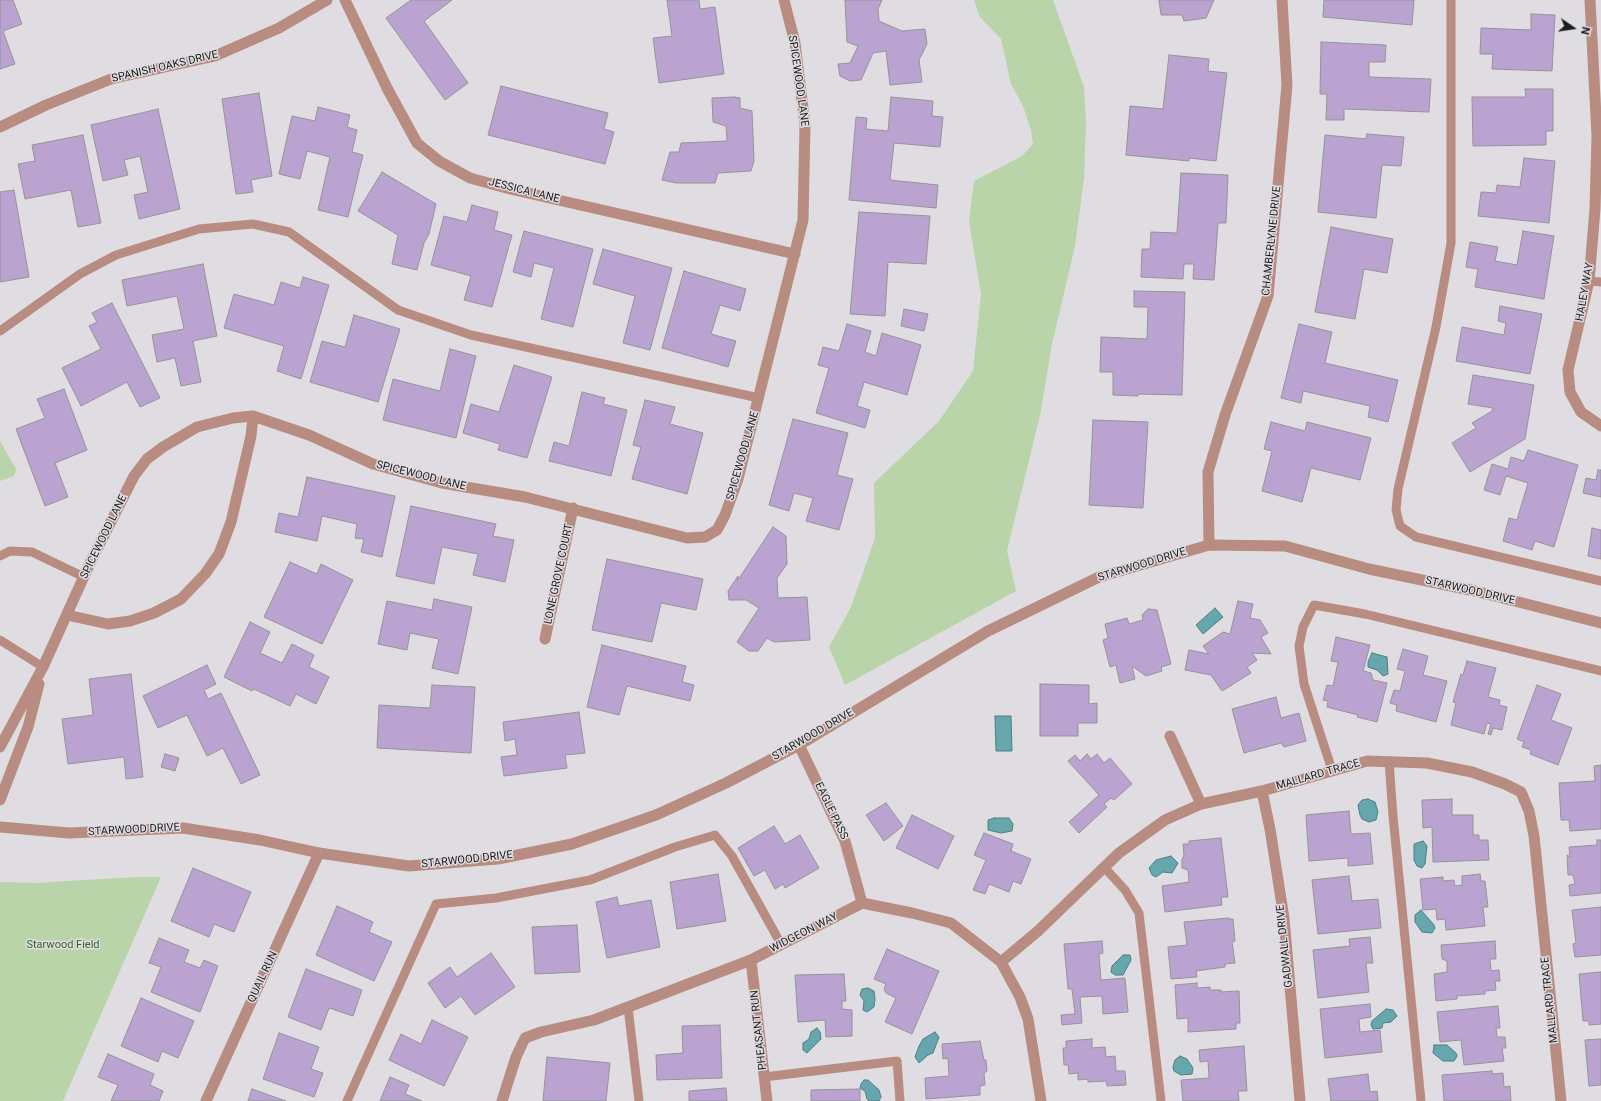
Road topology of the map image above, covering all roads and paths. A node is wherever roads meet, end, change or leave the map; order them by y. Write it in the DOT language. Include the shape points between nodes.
graph roads {
  1 [pos="327,0"];
  2 [pos="345,0"];
  3 [pos="784,0"];
  4 [pos="1282,0"];
  5 [pos="1451,0"];
  6 [pos="1590,0"];
  7 [pos="0,127"];
  8 [pos="1599,136"];
  9 [pos="795,254"];
  10 [pos="1589,281"];
  11 [pos="1601,282"];
  12 [pos="0,331"];
  13 [pos="759,398"];
  14 [pos="253,416"];
  15 [pos="1601,426"];
  16 [pos="573,508"];
  17 [pos="1209,544"];
  18 [pos="0,556"];
  19 [pos="84,577"];
  20 [pos="1601,581"];
  21 [pos="67,615"];
  22 [pos="1601,623"];
  23 [pos="545,639"];
  24 [pos="0,640"];
  25 [pos="43,668"];
  26 [pos="1601,671"];
  27 [pos="1170,736"];
  28 [pos="800,745"];
  29 [pos="0,747"];
  30 [pos="1389,762"];
  31 [pos="1332,770"];
  32 [pos="1262,791"];
  33 [pos="0,800"];
  34 [pos="1201,804"];
  35 [pos="0,827"];
  36 [pos="319,853"];
  37 [pos="1104,867"];
  38 [pos="862,903"];
  39 [pos="781,944"];
  40 [pos="751,960"];
  41 [pos="1001,962"];
  42 [pos="628,1007"];
  43 [pos="764,1077"];
  44 [pos="206,1101"];
  45 [pos="347,1101"];
  46 [pos="502,1101"];
  47 [pos="639,1101"];
  48 [pos="767,1101"];
  49 [pos="900,1101"];
  50 [pos="1041,1101"];
  51 [pos="1161,1101"];
  52 [pos="1300,1101"];
  53 [pos="1421,1101"];
  54 [pos="1561,1101"];
  1 -- 7 [label="street, SPANISH OAKS DRIVE" via="279,28 215,56 111,79"];
  2 -- 9 [label="street, JESSICA LANE" via="387,88 418,143 439,161 470,178 510,189"];
  3 -- 9 [label="street, SPICEWOOD LANE" via="795,43 805,125 803,220"];
  4 -- 17 [label="street, CHAMBERLYNE DRIVE" via="1287,85 1268,296 1225,415 1208,472"];
  5 -- 20 [label="lane" via="1451,243 1436,327 1398,489 1396,510 1400,526 1416,537"];
  6 -- 8 [label="street, HALEY WAY"];
  8 -- 10 [label="street, HALEY WAY"];
  9 -- 13 [label="street, SPICEWOOD LANE"];
  10 -- 11 [label="lane"];
  10 -- 15 [label="street, HALEY WAY" via="1568,370 1570,392 1580,412"];
  12 -- 13 [label="lane" via="80,274 116,255 199,229 253,224 289,232 398,310 471,335"];
  13 -- 16 [label="street, SPICEWOOD LANE" via="738,479 717,530 705,537 687,538"];
  14 -- 16 [label="street, SPICEWOOD LANE" via="309,436 373,464 442,483"];
  14 -- 19 [label="street, SPICEWOOD LANE" via="197,427 147,459 134,476"];
  14 -- 21 [label="street" via="251,436 231,522 219,554 205,574 181,598 154,613 130,621 108,624"];
  16 -- 23 [label="street, LONE GROVE COURT"];
  17 -- 22 [label="street, STARWOOD DRIVE" via="1284,546 1369,569 1475,591"];
  17 -- 28 [label="street, STARWOOD DRIVE" via="1099,577 988,631"];
  18 -- 19 [label="lane" via="10,550 32,552"];
  19 -- 21 [label="street, SPICEWOOD LANE"];
  21 -- 25 [label="street, SPICEWOOD LANE"];
  24 -- 25 [label="lane"];
  25 -- 29 [label="street, SPICEWOOD LANE"];
  25 -- 33 [label="street, SPICEWOOD LANE" via="28,727"];
  26 -- 31 [label="lane" via="1365,614 1314,605 1298,646 1304,684"];
  27 -- 34 [label="street"];
  28 -- 36 [label="street, STARWOOD DRIVE" via="656,815 572,844 498,859 409,866"];
  28 -- 38 [label="street, EAGLE PASS" via="846,841"];
  30 -- 31 [label="street, MALLARD TRACE" via="1367,760"];
  30 -- 53 [label="lane"];
  30 -- 54 [label="street, MALLARD TRACE" via="1426,763 1472,772 1521,792 1529,811 1534,836"];
  31 -- 32 [label="street, MALLARD TRACE"];
  32 -- 34 [label="street, MALLARD TRACE"];
  32 -- 52 [label="street, GADWALL DRIVE" via="1284,918"];
  34 -- 37 [label="street, MALLARD TRACE" via="1165,820"];
  35 -- 36 [label="street, STARWOOD DRIVE" via="69,834 183,828 260,840"];
  36 -- 44 [label="street, QUAIL RUN"];
  37 -- 41 [label="street, MALLARD TRACE" via="1038,931"];
  37 -- 51 [label="lane" via="1125,890 1138,914"];
  38 -- 39 [label="street, WIDGEON WAY"];
  38 -- 41 [label="street" via="912,912 951,924"];
  39 -- 40 [label="street, WIDGEON WAY"];
  39 -- 45 [label="lane" via="732,856 715,835 675,847 590,880 496,898 436,904"];
  40 -- 42 [label="street, WIDGEON WAY"];
  40 -- 43 [label="street, PHEASANT RUN"];
  41 -- 50 [label="street" via="1020,997 1028,1019"];
  42 -- 46 [label="street, WIDGEON WAY" via="594,1020 525,1038"];
  42 -- 47 [label="lane"];
  43 -- 48 [label="street, PHEASANT RUN"];
  43 -- 49 [label="lane" via="897,1061"];
}
